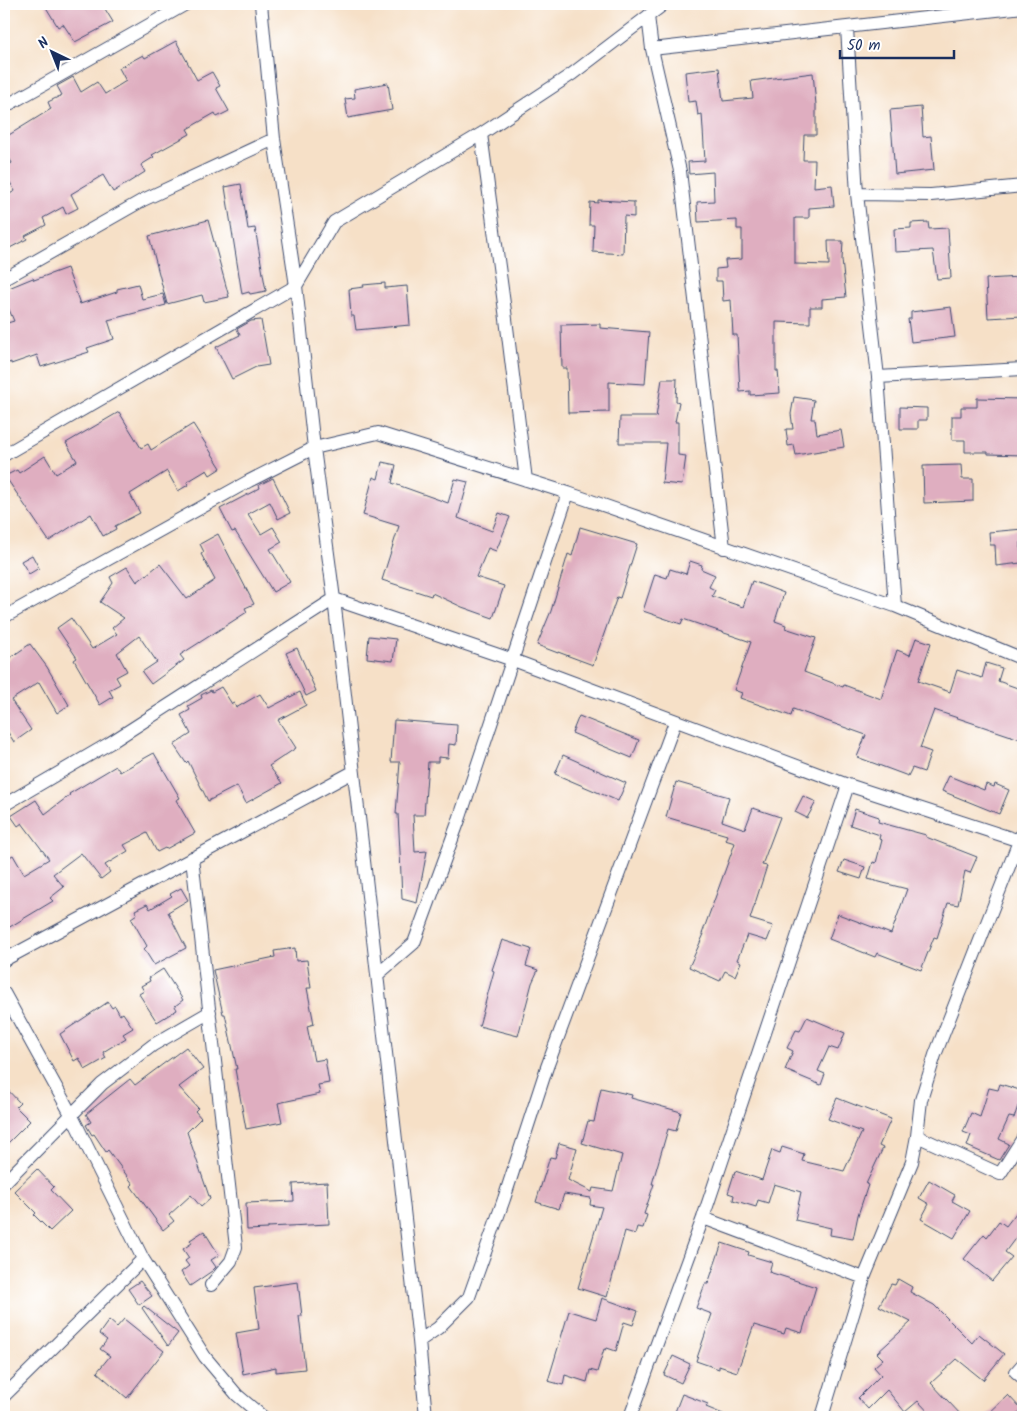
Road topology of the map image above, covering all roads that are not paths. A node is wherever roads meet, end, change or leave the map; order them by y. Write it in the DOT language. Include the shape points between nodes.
graph roads {
  1 [pos="186,4"];
  2 [pos="261,4"];
  3 [pos="664,4"];
  4 [pos="1023,7"];
  5 [pos="648,16"];
  6 [pos="847,28"];
  7 [pos="652,49"];
  8 [pos="4,108"];
  9 [pos="481,134"];
  10 [pos="274,139"];
  11 [pos="1023,186"];
  12 [pos="857,194"];
  13 [pos="4,279"];
  14 [pos="296,286"];
  15 [pos="1023,369"];
  16 [pos="878,377"];
  17 [pos="314,448"];
  18 [pos="4,455"];
  19 [pos="526,480"];
  20 [pos="568,493"];
  21 [pos="724,548"];
  22 [pos="334,599"];
  23 [pos="895,606"];
  24 [pos="4,617"];
  25 [pos="1023,659"];
  26 [pos="512,660"];
  27 [pos="675,722"];
  28 [pos="353,772"];
  29 [pos="848,785"];
  30 [pos="4,805"];
  31 [pos="1022,838"];
  32 [pos="192,858"];
  33 [pos="4,960"];
  34 [pos="377,975"];
  35 [pos="4,994"];
  36 [pos="210,1012"];
  37 [pos="72,1116"];
  38 [pos="917,1136"];
  39 [pos="1023,1138"];
  40 [pos="4,1183"];
  41 [pos="703,1218"];
  42 [pos="143,1259"];
  43 [pos="864,1278"];
  44 [pos="212,1285"];
  45 [pos="419,1341"];
  46 [pos="1023,1364"];
  47 [pos="1023,1378"];
  48 [pos="4,1396"];
  49 [pos="263,1417"];
  50 [pos="426,1417"];
  51 [pos="630,1417"];
  52 [pos="822,1417"];
  1 -- 8 [label="street"];
  2 -- 10 [label="street"];
  3 -- 5 [label="street"];
  4 -- 6 [label="street"];
  5 -- 7 [label="street"];
  5 -- 9 [label="street" via="572,74"];
  6 -- 7 [label="street"];
  6 -- 12 [label="street"];
  7 -- 21 [label="street" via="680,171"];
  9 -- 14 [label="street" via="334,222"];
  9 -- 19 [label="street"];
  10 -- 13 [label="street" via="142,200"];
  10 -- 14 [label="street"];
  11 -- 12 [label="street" via="931,195"];
  12 -- 16 [label="street"];
  14 -- 17 [label="street"];
  14 -- 18 [label="street"];
  15 -- 16 [label="street"];
  16 -- 23 [label="street"];
  17 -- 19 [label="street" via="378,433"];
  17 -- 22 [label="street"];
  17 -- 24 [label="street" via="249,480"];
  19 -- 20 [label="street"];
  20 -- 21 [label="street"];
  20 -- 26 [label="street"];
  21 -- 23 [label="street"];
  22 -- 26 [label="street"];
  22 -- 28 [label="street"];
  22 -- 30 [label="street" via="110,743"];
  23 -- 25 [label="street"];
  26 -- 27 [label="street"];
  26 -- 34 [label="street" via="414,943"];
  27 -- 29 [label="street"];
  27 -- 45 [label="street" via="547,1067 469,1296 438,1328"];
  28 -- 32 [label="street"];
  28 -- 34 [label="street"];
  29 -- 31 [label="street"];
  29 -- 41 [label="street"];
  31 -- 38 [label="street" via="935,1055 921,1100"];
  32 -- 33 [label="street"];
  32 -- 36 [label="street"];
  34 -- 45 [label="street"];
  35 -- 37 [label="street"];
  36 -- 37 [label="street" via="153,1045 102,1084"];
  36 -- 44 [label="street" via="236,1247 231,1261"];
  37 -- 40 [label="street"];
  37 -- 42 [label="street"];
  38 -- 39 [label="street" via="1000,1174"];
  38 -- 43 [label="street" via="912,1162"];
  41 -- 43 [label="street"];
  41 -- 51 [label="street"];
  42 -- 48 [label="street"];
  42 -- 49 [label="street" via="205,1357 237,1395"];
  43 -- 52 [label="street"];
  45 -- 50 [label="street"];
  46 -- 47 [label="street" via="1016,1372"];
}
